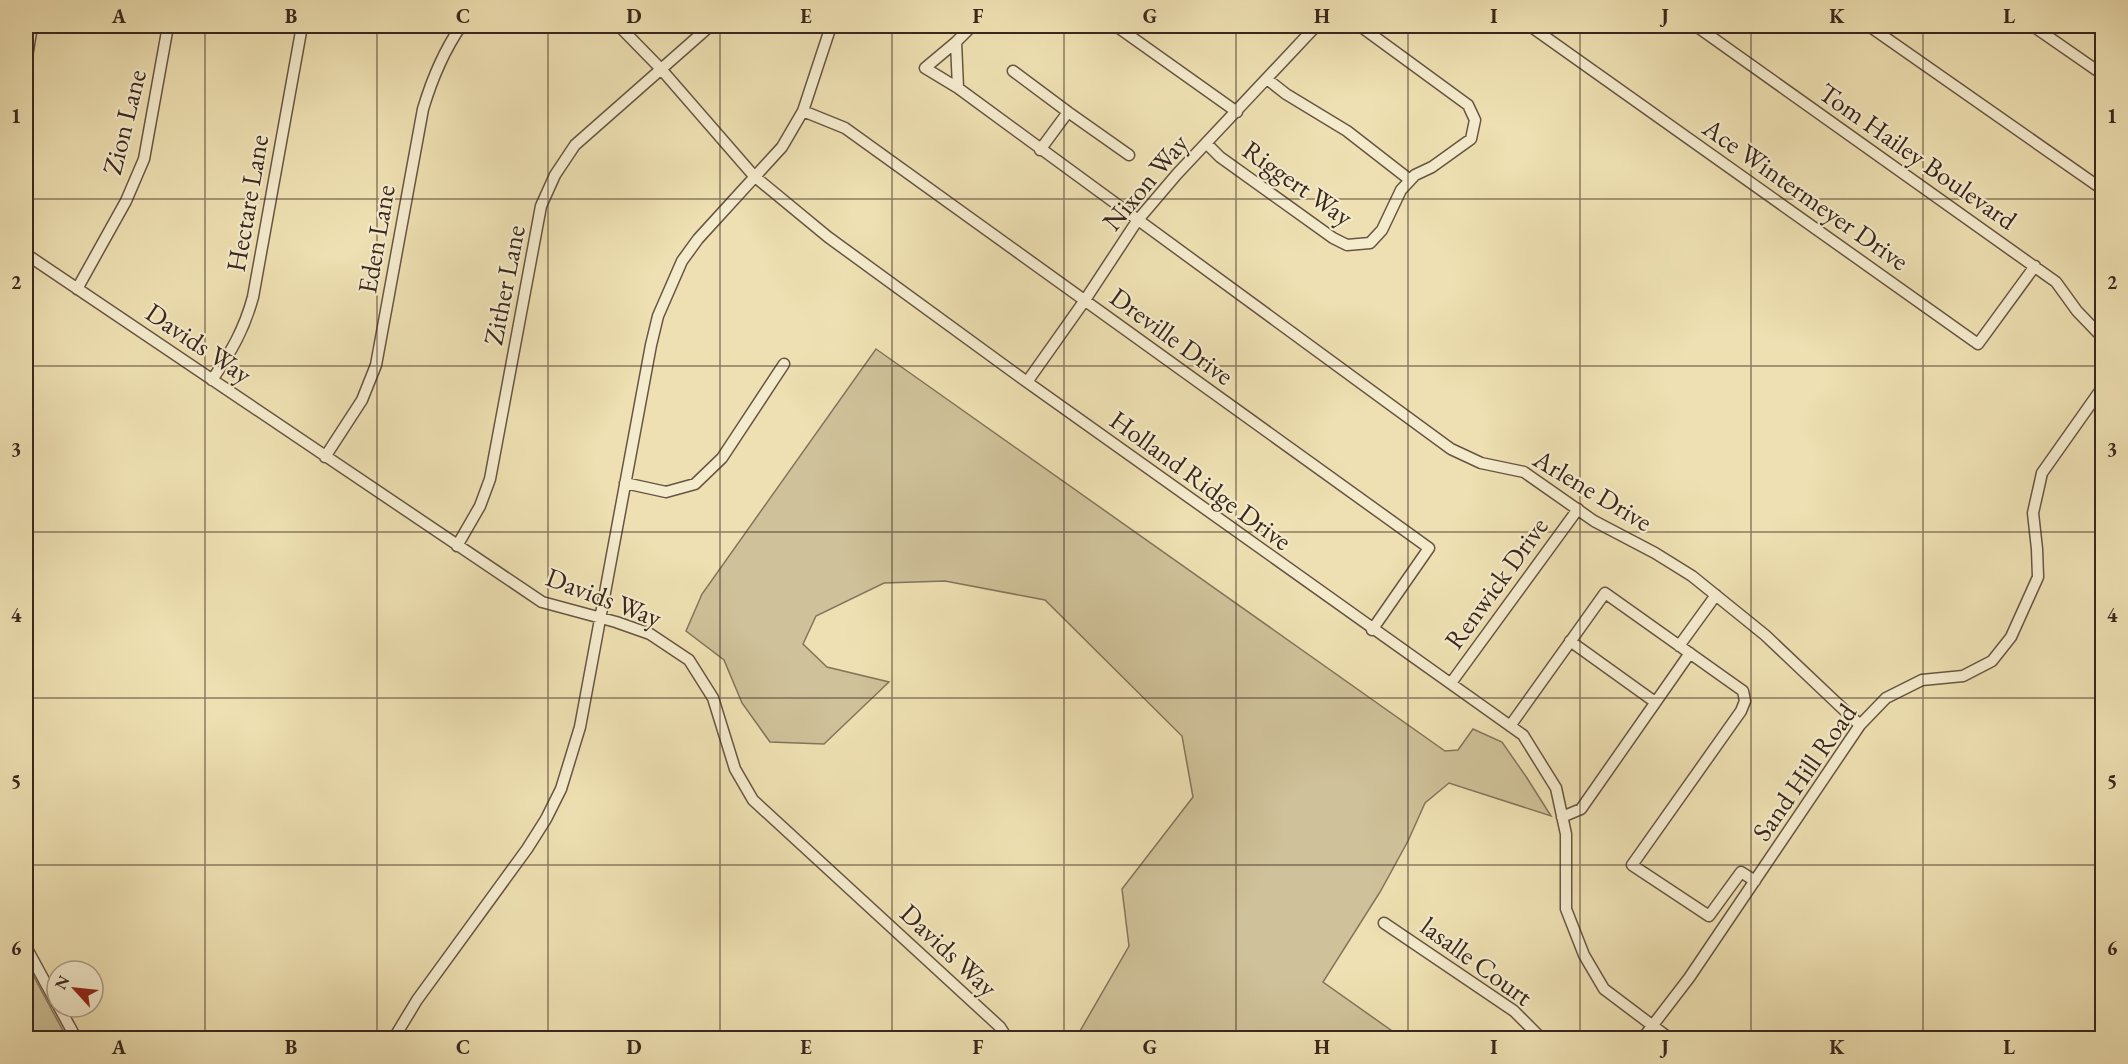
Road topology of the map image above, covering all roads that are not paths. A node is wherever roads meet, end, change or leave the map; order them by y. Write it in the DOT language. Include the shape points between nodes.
graph roads {
  1 [pos="32,26"];
  2 [pos="168,26"];
  3 [pos="302,26"];
  4 [pos="461,26"];
  5 [pos="619,26"];
  6 [pos="710,26"];
  7 [pos="831,26"];
  8 [pos="972,26"];
  9 [pos="1116,26"];
  10 [pos="1316,26"];
  11 [pos="1360,26"];
  12 [pos="1530,26"];
  13 [pos="1696,26"];
  14 [pos="1869,26"];
  15 [pos="2033,26"];
  16 [pos="956,42"];
  17 [pos="26,63"];
  18 [pos="661,69"];
  19 [pos="1013,71"];
  20 [pos="2103,74"];
  21 [pos="1267,79"];
  22 [pos="958,88"];
  23 [pos="803,111"];
  24 [pos="1068,112"];
  25 [pos="1237,112"];
  26 [pos="1206,143"];
  27 [pos="1040,150"];
  28 [pos="1129,155"];
  29 [pos="754,176"];
  30 [pos="1410,180"];
  31 [pos="2103,189"];
  32 [pos="1137,221"];
  33 [pos="26,254"];
  34 [pos="2035,266"];
  35 [pos="78,289"];
  36 [pos="1084,300"];
  37 [pos="2103,337"];
  38 [pos="784,364"];
  39 [pos="212,380"];
  40 [pos="1027,382"];
  41 [pos="2103,388"];
  42 [pos="325,457"];
  43 [pos="625,483"];
  44 [pos="1578,509"];
  45 [pos="457,546"];
  46 [pos="1716,595"];
  47 [pos="600,618"];
  48 [pos="1372,630"];
  49 [pos="1570,641"];
  50 [pos="1679,646"];
  51 [pos="1690,653"];
  52 [pos="1451,683"];
  53 [pos="1656,702"];
  54 [pos="1860,725"];
  55 [pos="1510,726"];
  56 [pos="1562,817"];
  57 [pos="1755,881"];
  58 [pos="1384,922"];
  59 [pos="26,947"];
  60 [pos="45,981"];
  61 [pos="66,1019"];
  62 [pos="1651,1026"];
  63 [pos="76,1038"];
  64 [pos="394,1038"];
  65 [pos="1007,1038"];
  66 [pos="1541,1038"];
  67 [pos="1643,1038"];
  68 [pos="1669,1038"];
  1 -- 17 [label="street"];
  2 -- 35 [label="street, Zion Lane" via="144,159"];
  3 -- 39 [label="street, Hectare Lane" via="253,297 234,347"];
  4 -- 42 [label="street, Eden Lane" via="447,46 423,109 376,365 362,400"];
  5 -- 18 [label="street, Holland Ridge Drive"];
  6 -- 18 [label="street, Zither Lane"];
  7 -- 23 [label="street"];
  8 -- 16 [label="street"];
  9 -- 25 [label="street"];
  10 -- 21 [label="street, Nixon Way"];
  11 -- 30 [label="street" via="1468,105 1475,120 1471,139"];
  12 -- 34 [label="street, Ace Wintermeyer Drive" via="1978,344"];
  13 -- 34 [label="street, Tom Hailey Boulevard"];
  14 -- 31 [label="street"];
  15 -- 20 [label="street"];
  16 -- 22 [label="street"];
  16 -- 22 [label="street, Arlene Drive" via="925,68"];
  18 -- 29 [label="street, Holland Ridge Drive"];
  18 -- 45 [label="street, Zither Lane" via="575,146 555,175 541,206 490,479"];
  19 -- 24 [label="street"];
  21 -- 25 [label="street, Nixon Way"];
  21 -- 30 [label="street" via="1347,131"];
  22 -- 27 [label="street, Arlene Drive"];
  23 -- 29 [label="street" via="782,147"];
  23 -- 36 [label="street, Dreville Drive" via="845,128"];
  24 -- 27 [label="street"];
  24 -- 28 [label="street"];
  25 -- 26 [label="street, Nixon Way"];
  26 -- 30 [label="street, Riggert Way" via="1220,157 1347,245 1370,243 1382,230"];
  26 -- 32 [label="street, Nixon Way"];
  27 -- 32 [label="street, Arlene Drive"];
  29 -- 40 [label="street, Holland Ridge Drive" via="828,237"];
  29 -- 43 [label="street" via="698,239 670,287 651,345"];
  32 -- 36 [label="street, Nixon Way"];
  32 -- 44 [label="street, Arlene Drive" via="1452,449 1481,463 1524,472"];
  33 -- 35 [label="street, Davids Way"];
  34 -- 37 [label="street, Tom Hailey Boulevard" via="2056,282"];
  35 -- 39 [label="street, Davids Way"];
  36 -- 40 [label="street, Nixon Way"];
  36 -- 48 [label="street, Dreville Drive" via="1429,548"];
  38 -- 43 [label="street" via="722,458 696,484 666,492"];
  39 -- 42 [label="street, Davids Way"];
  40 -- 48 [label="street, Holland Ridge Drive"];
  41 -- 54 [label="street, Sand Hill Road" via="2042,473 2033,513 2038,578 2011,637 1992,661 1963,676 1922,680 1886,698"];
  42 -- 45 [label="street, Davids Way"];
  43 -- 47 [label="street"];
  44 -- 46 [label="street, Arlene Drive" via="1655,553"];
  44 -- 52 [label="street, Renwick Drive"];
  45 -- 47 [label="street, Davids Way" via="542,602"];
  46 -- 50 [label="street"];
  46 -- 54 [label="street, Arlene Drive"];
  47 -- 64 [label="street" via="580,727 561,789 527,849 417,1000"];
  47 -- 65 [label="street, Davids Way" via="650,634 689,660 713,698 735,769 753,800 1000,1027"];
  48 -- 52 [label="street, Holland Ridge Drive"];
  49 -- 50 [label="street" via="1605,593"];
  49 -- 53 [label="street"];
  49 -- 55 [label="street"];
  50 -- 51 [label="street"];
  51 -- 53 [label="street"];
  51 -- 57 [label="street" via="1743,691 1745,701 1632,865 1709,916 1741,872"];
  52 -- 55 [label="street, Holland Ridge Drive"];
  53 -- 56 [label="street" via="1581,809"];
  54 -- 57 [label="street, Sand Hill Road"];
  55 -- 56 [label="street, Holland Ridge Drive" via="1523,735 1556,788"];
  56 -- 62 [label="street, Holland Ridge Drive" via="1566,834 1566,909 1584,955 1604,989"];
  57 -- 62 [label="street, Sand Hill Road"];
  58 -- 66 [label="street, lasalle Court" via="1515,1011"];
  59 -- 60 [label="street"];
  61 -- 63 [label="street"];
  62 -- 67 [label="street, Sand Hill Road"];
  62 -- 68 [label="street, Holland Ridge Drive"];
}
